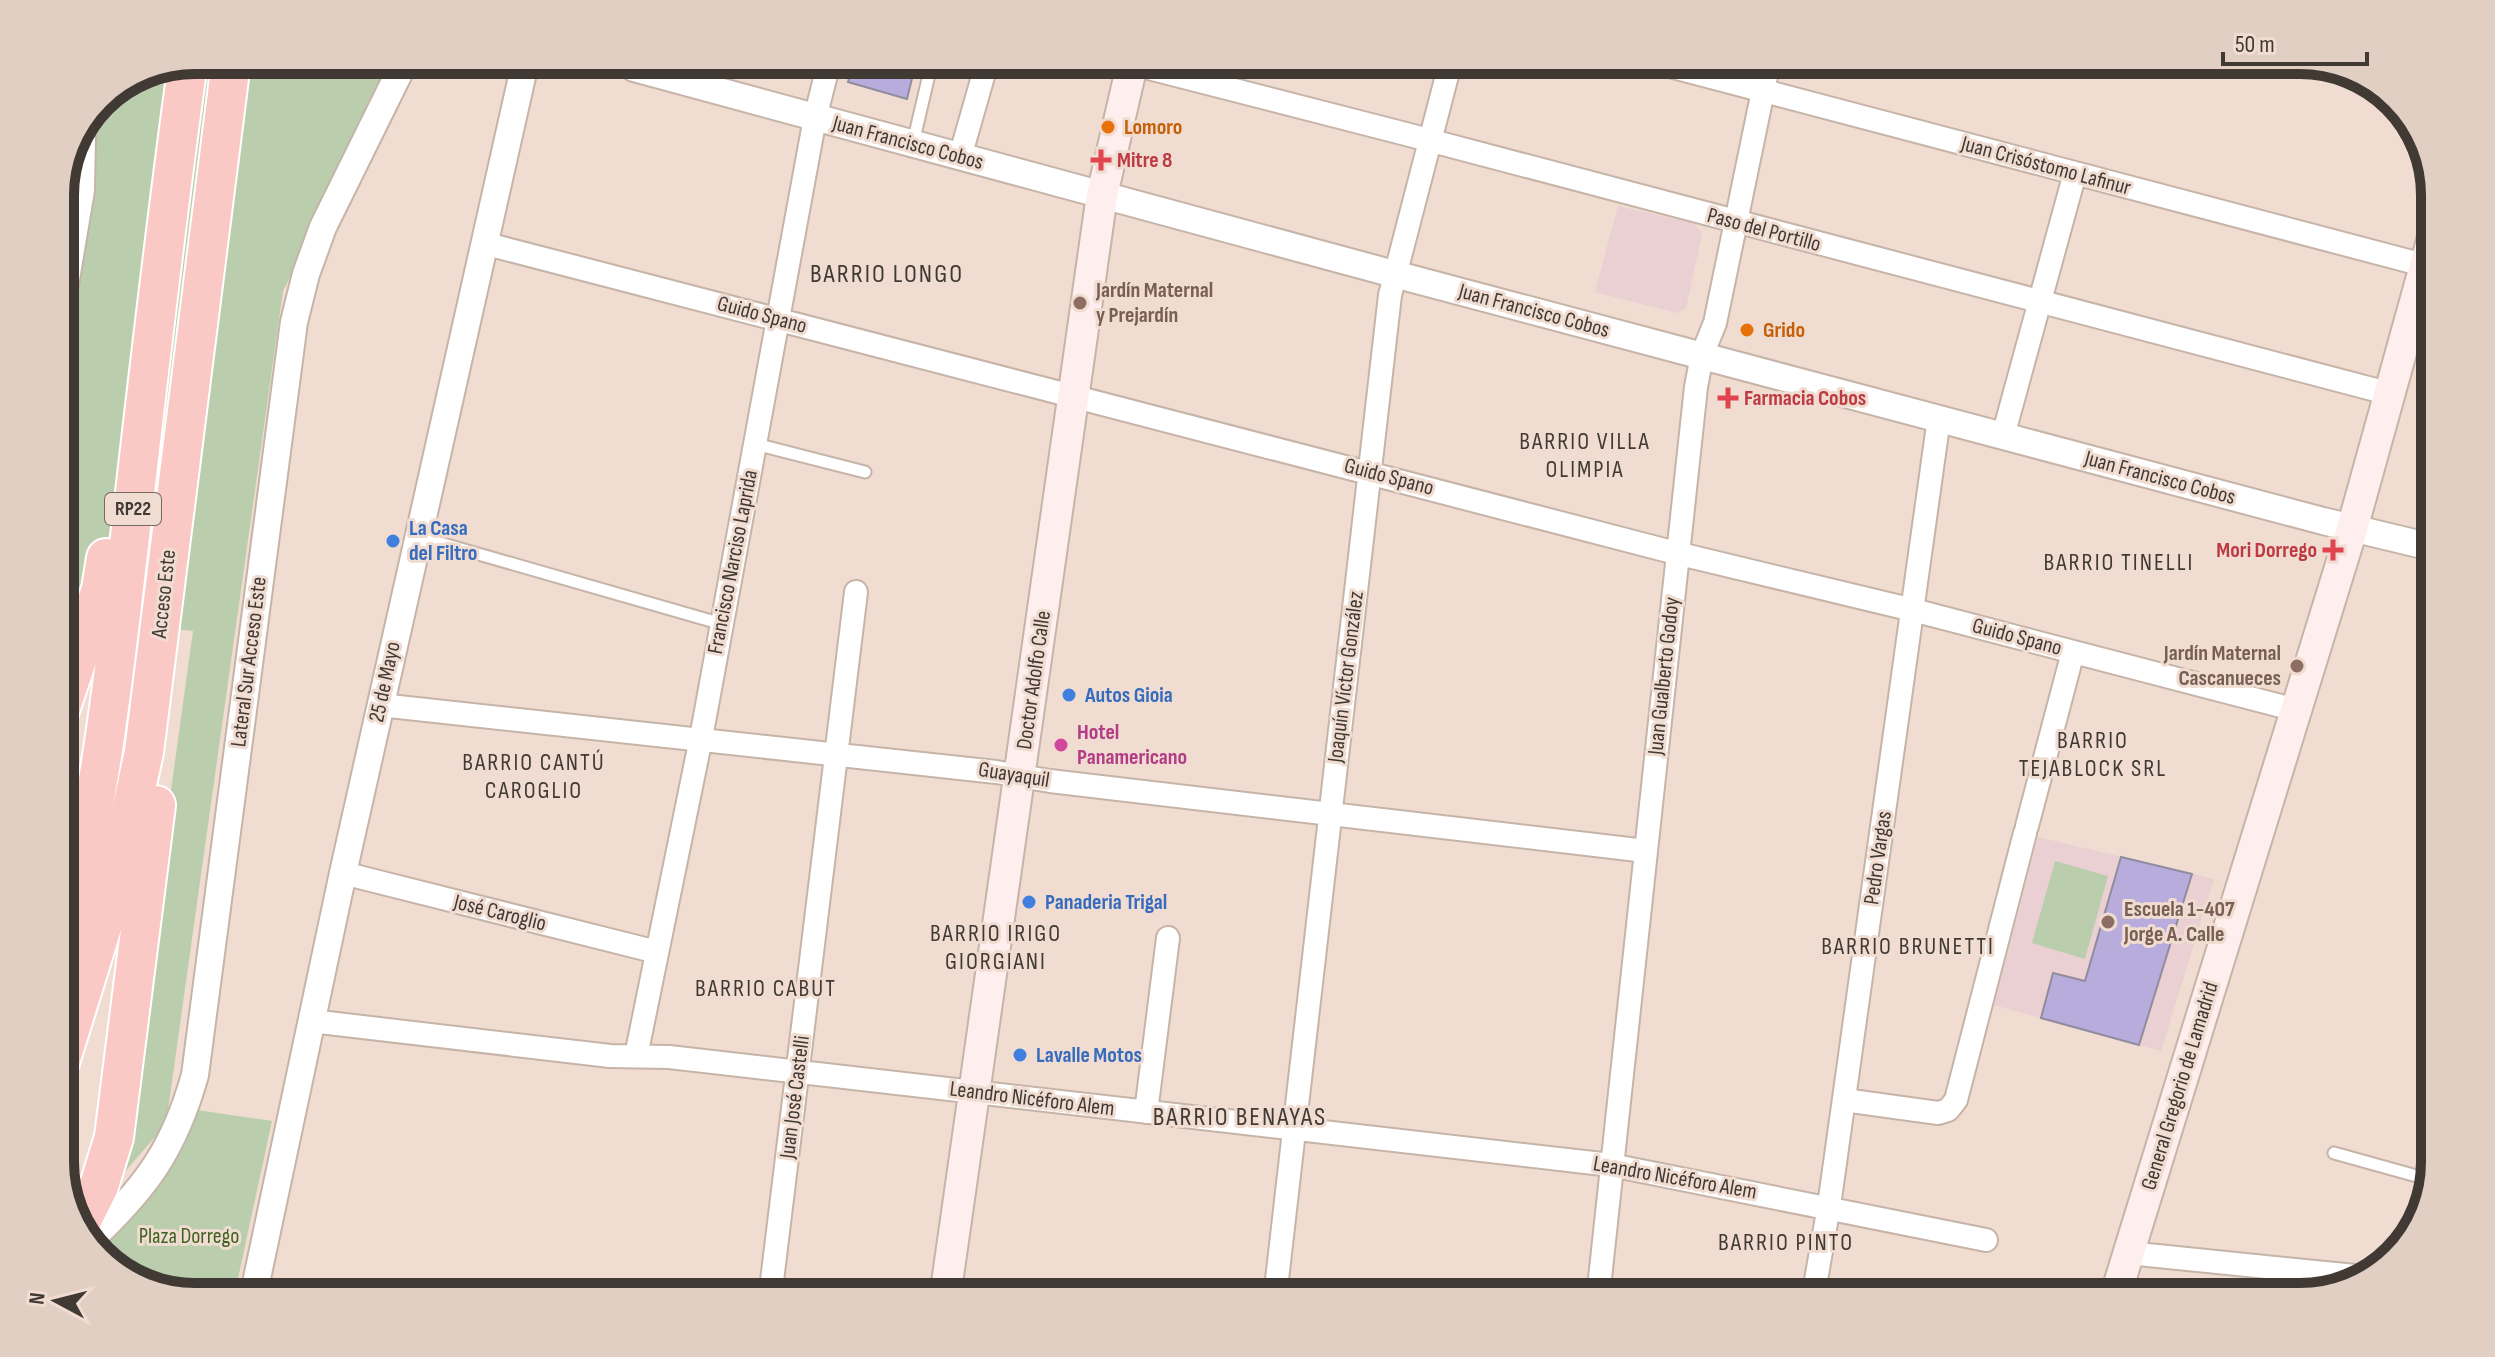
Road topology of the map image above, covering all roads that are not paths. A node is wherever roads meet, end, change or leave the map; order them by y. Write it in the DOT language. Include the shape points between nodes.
graph roads {
  1 [pos="229,74"];
  2 [pos="399,74"];
  3 [pos="523,74"];
  4 [pos="656,74"];
  5 [pos="826,74"];
  6 [pos="929,74"];
  7 [pos="984,74"];
  8 [pos="1133,74"];
  9 [pos="1171,74"];
  10 [pos="1447,74"];
  11 [pos="1698,74"];
  12 [pos="1767,74"];
  13 [pos="186,75"];
  14 [pos="1763,92"];
  15 [pos="815,118"];
  16 [pos="1431,139"];
  17 [pos="913,144"];
  18 [pos="960,157"];
  19 [pos="2075,173"];
  20 [pos="170,189"];
  21 [pos="1102,195"];
  22 [pos="1736,223"];
  23 [pos="483,243"];
  24 [pos="2421,265"];
  25 [pos="1394,274"];
  26 [pos="2421,296"];
  27 [pos="2040,302"];
  28 [pos="778,320"];
  29 [pos="1702,355"];
  30 [pos="2391,394"];
  31 [pos="1074,396"];
  32 [pos="1939,418"];
  33 [pos="2003,436"];
  34 [pos="755,444"];
  35 [pos="865,472"];
  36 [pos="1370,472"];
  37 [pos="2352,529"];
  38 [pos="418,536"];
  39 [pos="2421,545"];
  40 [pos="1676,553"];
  41 [pos="168,555"];
  42 [pos="856,592"];
  43 [pos="1913,610"];
  44 [pos="722,624"];
  45 [pos="2073,652"];
  46 [pos="74,669"];
  47 [pos="380,705"];
  48 [pos="2296,710"];
  49 [pos="701,738"];
  50 [pos="836,754"];
  51 [pos="1021,775"];
  52 [pos="1331,815"];
  53 [pos="1646,851"];
  54 [pos="343,873"];
  55 [pos="74,893"];
  56 [pos="1168,938"];
  57 [pos="657,952"];
  58 [pos="74,1019"];
  59 [pos="311,1021"];
  60 [pos="636,1056"];
  61 [pos="798,1072"];
  62 [pos="976,1092"];
  63 [pos="1844,1100"];
  64 [pos="1146,1112"];
  65 [pos="1295,1129"];
  66 [pos="2334,1153"];
  67 [pos="1611,1165"];
  68 [pos="2420,1177"];
  69 [pos="1829,1206"];
  70 [pos="85,1214"];
  71 [pos="97,1233"];
  72 [pos="1986,1240"];
  73 [pos="2128,1253"];
  74 [pos="2344,1275"];
  75 [pos="256,1283"];
  76 [pos="772,1283"];
  77 [pos="947,1283"];
  78 [pos="1277,1283"];
  79 [pos="1599,1283"];
  80 [pos="1815,1283"];
  81 [pos="2119,1283"];
  1 -- 41 [label="highway, Acceso Este / RP22"];
  2 -- 71 [label="street, Lateral Sur Acceso Este" via="323,227 294,322 195,1075 169,1147 149,1178"];
  3 -- 23 [label="street, 25 de Mayo"];
  4 -- 15 [label="street, Juan Francisco Cobos"];
  5 -- 15 [label="street, Francisco Narciso Laprida"];
  6 -- 17 [label="lane"];
  7 -- 18 [label="street"];
  8 -- 21 [label="main road, Doctor Adolfo Calle"];
  9 -- 16 [label="street, Paso del Portillo"];
  10 -- 16 [label="street, Joaquín Víctor González"];
  11 -- 14 [label="street, Juan Crisóstomo Lafinur"];
  12 -- 14 [label="street, Juan Gualberto Godoy"];
  13 -- 20 [label="highway, Acceso Este / RP22"];
  14 -- 19 [label="street, Juan Crisóstomo Lafinur"];
  14 -- 22 [label="street, Juan Gualberto Godoy"];
  15 -- 17 [label="street, Juan Francisco Cobos"];
  15 -- 28 [label="street, Francisco Narciso Laprida"];
  16 -- 22 [label="street, Paso del Portillo"];
  16 -- 25 [label="street, Joaquín Víctor González"];
  17 -- 18 [label="street, Juan Francisco Cobos"];
  18 -- 21 [label="street, Juan Francisco Cobos"];
  19 -- 24 [label="street, Juan Crisóstomo Lafinur"];
  19 -- 27 [label="street"];
  20 -- 46 [label="highway" via="101,589"];
  20 -- 55 [label="highway, Acceso Este / RP22" via="104,750"];
  21 -- 25 [label="street, Juan Francisco Cobos"];
  21 -- 31 [label="main road, Doctor Adolfo Calle"];
  22 -- 27 [label="street, Paso del Portillo"];
  22 -- 29 [label="street, Juan Gualberto Godoy" via="1715,323"];
  23 -- 28 [label="street, Guido Spano"];
  23 -- 38 [label="street, 25 de Mayo"];
  25 -- 29 [label="street, Juan Francisco Cobos"];
  25 -- 36 [label="street, Joaquín Víctor González"];
  26 -- 30 [label="main road, General Gregorio de Lamadrid"];
  27 -- 30 [label="street, Paso del Portillo"];
  27 -- 33 [label="street"];
  28 -- 31 [label="street, Guido Spano"];
  28 -- 34 [label="street, Francisco Narciso Laprida"];
  29 -- 32 [label="street, Juan Francisco Cobos"];
  29 -- 40 [label="street, Juan Gualberto Godoy"];
  30 -- 37 [label="main road, General Gregorio de Lamadrid"];
  31 -- 36 [label="street, Guido Spano"];
  31 -- 51 [label="main road, Doctor Adolfo Calle"];
  32 -- 33 [label="street, Juan Francisco Cobos"];
  32 -- 43 [label="street, Pedro Vargas"];
  33 -- 37 [label="street, Juan Francisco Cobos"];
  34 -- 35 [label="lane"];
  34 -- 44 [label="street, Francisco Narciso Laprida"];
  36 -- 40 [label="street, Guido Spano"];
  36 -- 52 [label="street, Joaquín Víctor González"];
  37 -- 39 [label="street, Juan Francisco Cobos"];
  37 -- 48 [label="main road, General Gregorio de Lamadrid"];
  38 -- 44 [label="lane"];
  38 -- 47 [label="street, 25 de Mayo"];
  40 -- 43 [label="street, Guido Spano"];
  40 -- 53 [label="street, Juan Gualberto Godoy"];
  41 -- 58 [label="highway, Acceso Este / RP22" via="130,825"];
  41 -- 70 [label="highway" via="161,762 121,1086 114,1137"];
  42 -- 50 [label="street, Juan José Castelli"];
  43 -- 45 [label="street, Guido Spano"];
  43 -- 63 [label="street, Pedro Vargas"];
  44 -- 49 [label="street, Francisco Narciso Laprida"];
  45 -- 48 [label="street, Guido Spano"];
  45 -- 63 [label="street" via="1956,1100 1938,1113"];
  47 -- 49 [label="street, Guayaquil"];
  47 -- 54 [label="street, 25 de Mayo"];
  48 -- 73 [label="main road, General Gregorio de Lamadrid"];
  49 -- 50 [label="street, Guayaquil"];
  49 -- 57 [label="street, Francisco Narciso Laprida"];
  50 -- 51 [label="street, Guayaquil"];
  50 -- 61 [label="street, Juan José Castelli"];
  51 -- 52 [label="street, Guayaquil"];
  51 -- 62 [label="main road, Doctor Adolfo Calle"];
  52 -- 53 [label="street, Guayaquil"];
  52 -- 65 [label="street, Joaquín Víctor González"];
  53 -- 67 [label="street, Juan Gualberto Godoy"];
  54 -- 57 [label="street, José Caroglio"];
  54 -- 59 [label="street, 25 de Mayo"];
  56 -- 64 [label="street"];
  57 -- 60 [label="street, Francisco Narciso Laprida"];
  59 -- 60 [label="street, Leandro Nicéforo Alem"];
  59 -- 75 [label="street, 25 de Mayo"];
  60 -- 61 [label="street, Leandro Nicéforo Alem"];
  61 -- 62 [label="street, Leandro Nicéforo Alem"];
  61 -- 76 [label="street, Juan José Castelli"];
  62 -- 64 [label="street, Leandro Nicéforo Alem"];
  62 -- 77 [label="main road, Doctor Adolfo Calle"];
  63 -- 69 [label="street, Pedro Vargas"];
  64 -- 65 [label="street, Leandro Nicéforo Alem"];
  65 -- 67 [label="street, Leandro Nicéforo Alem"];
  65 -- 78 [label="street, Joaquín Víctor González"];
  66 -- 68 [label="lane"];
  67 -- 69 [label="street, Leandro Nicéforo Alem"];
  67 -- 79 [label="street, Juan Gualberto Godoy"];
  69 -- 72 [label="street, Leandro Nicéforo Alem"];
  69 -- 80 [label="street, Pedro Vargas"];
  73 -- 74 [label="street"];
  73 -- 81 [label="main road, General Gregorio de Lamadrid"];
}
